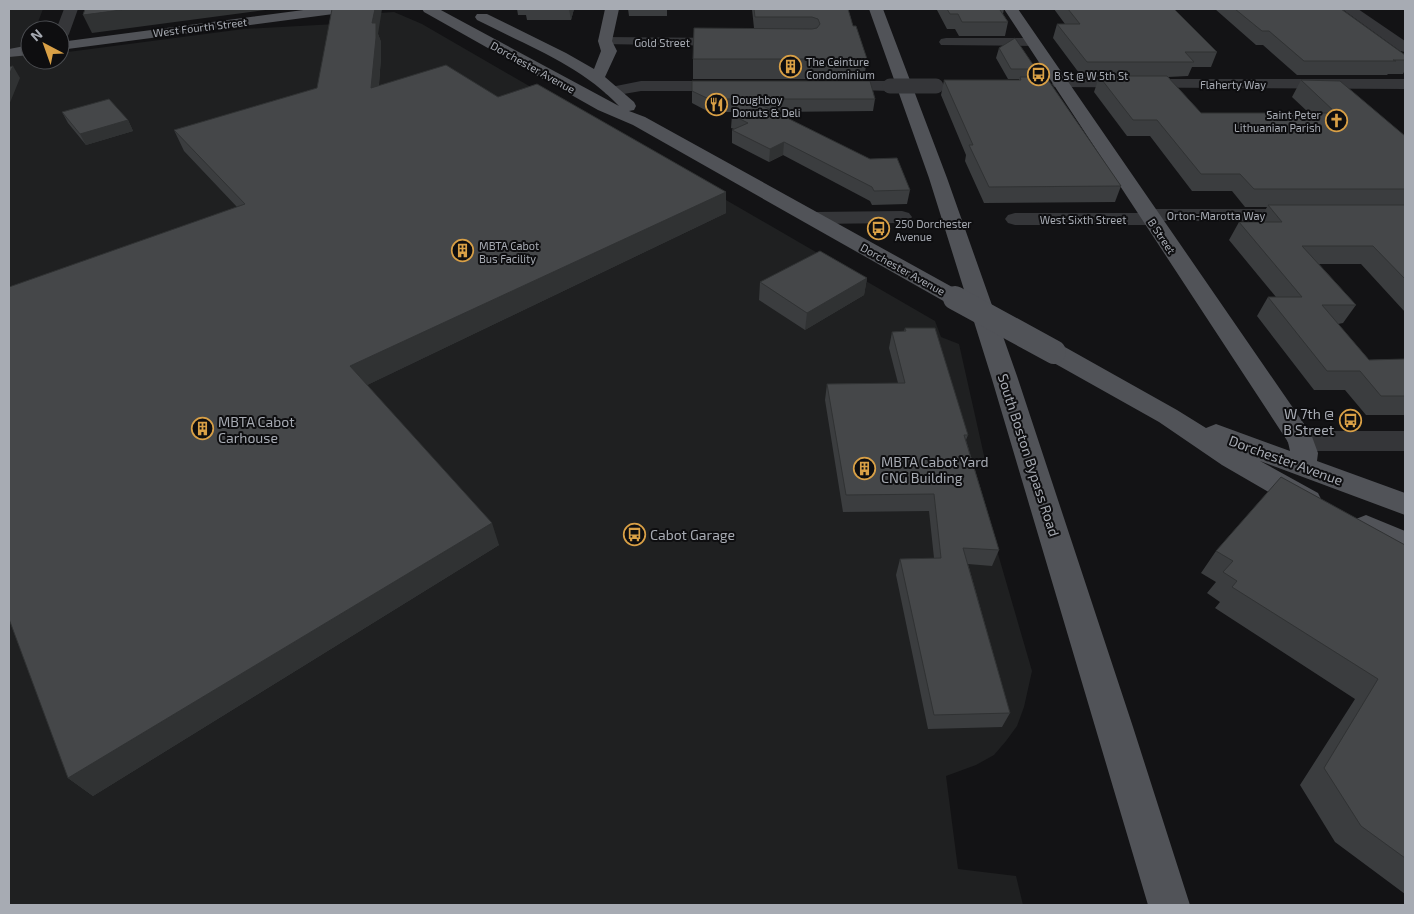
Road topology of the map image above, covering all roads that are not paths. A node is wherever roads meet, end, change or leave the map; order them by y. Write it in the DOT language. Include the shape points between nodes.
graph roads {
  1 [pos="341,9"];
  2 [pos="430,9"];
  3 [pos="612,9"];
  4 [pos="876,9"];
  5 [pos="1011,9"];
  6 [pos="1349,9"];
  7 [pos="472,13"];
  8 [pos="70,41"];
  9 [pos="746,42"];
  10 [pos="946,42"];
  11 [pos="1033,42"];
  12 [pos="595,46"];
  13 [pos="1405,48"];
  14 [pos="573,64"];
  15 [pos="596,79"];
  16 [pos="1405,84"];
  17 [pos="1061,85"];
  18 [pos="746,86"];
  19 [pos="813,86"];
  20 [pos="956,86"];
  21 [pos="1043,86"];
  22 [pos="570,87"];
  23 [pos="612,90"];
  24 [pos="639,122"];
  25 [pos="1314,215"];
  26 [pos="902,217"];
  27 [pos="1149,217"];
  28 [pos="812,218"];
  29 [pos="1015,219"];
  30 [pos="1168,416"];
  31 [pos="1405,441"];
  32 [pos="1302,454"];
  33 [pos="1405,504"];
  34 [pos="1334,514"];
  35 [pos="1405,544"];
  36 [pos="1405,555"];
  37 [pos="1169,905"];
  1 -- 8 [label="main road, West Fourth Street" via="91,42"];
  2 -- 22 [label="main road, Dorchester Avenue"];
  3 -- 12 [label="main road"];
  4 -- 37 [label="main road, South Boston Bypass Road" via="938,178 1007,385"];
  5 -- 11 [label="main road, B Street"];
  6 -- 13 [label="street"];
  7 -- 14 [label="main road, Dorchester Avenue"];
  9 -- 12 [label="street, Gold Street"];
  10 -- 11 [label="street"];
  11 -- 17 [label="main road, B Street"];
  12 -- 14 [label="main road"];
  12 -- 15 [label="main road" via="609,51"];
  14 -- 15 [label="main road, Dorchester Avenue"];
  14 -- 22 [label="main road" via="568,76"];
  15 -- 23 [label="main road, Dorchester Avenue"];
  16 -- 17 [label="street, Flaherty Way"];
  17 -- 21 [label="street, Flaherty Way"];
  17 -- 27 [label="main road, B Street"];
  18 -- 23 [label="street" via="641,86"];
  19 -- 20 [label="street, bridge"];
  22 -- 24 [label="main road, Dorchester Avenue"];
  23 -- 24 [label="main road, Dorchester Avenue"];
  24 -- 28 [label="main road, Dorchester Avenue"];
  25 -- 27 [label="street, Orton-Marotta Way"];
  26 -- 28 [label="street"];
  27 -- 29 [label="street, West Sixth Street"];
  27 -- 32 [label="main road, B Street"];
  28 -- 30 [label="main road, Dorchester Avenue, bridge"];
  30 -- 32 [label="main road, Dorchester Avenue"];
  30 -- 34 [label="main road, Dorchester Avenue" via="1268,480"];
  31 -- 32 [label="street"];
  32 -- 33 [label="main road, Dorchester Avenue"];
  34 -- 35 [label="main road"];
  34 -- 36 [label="main road, Dorchester Avenue"];
}
